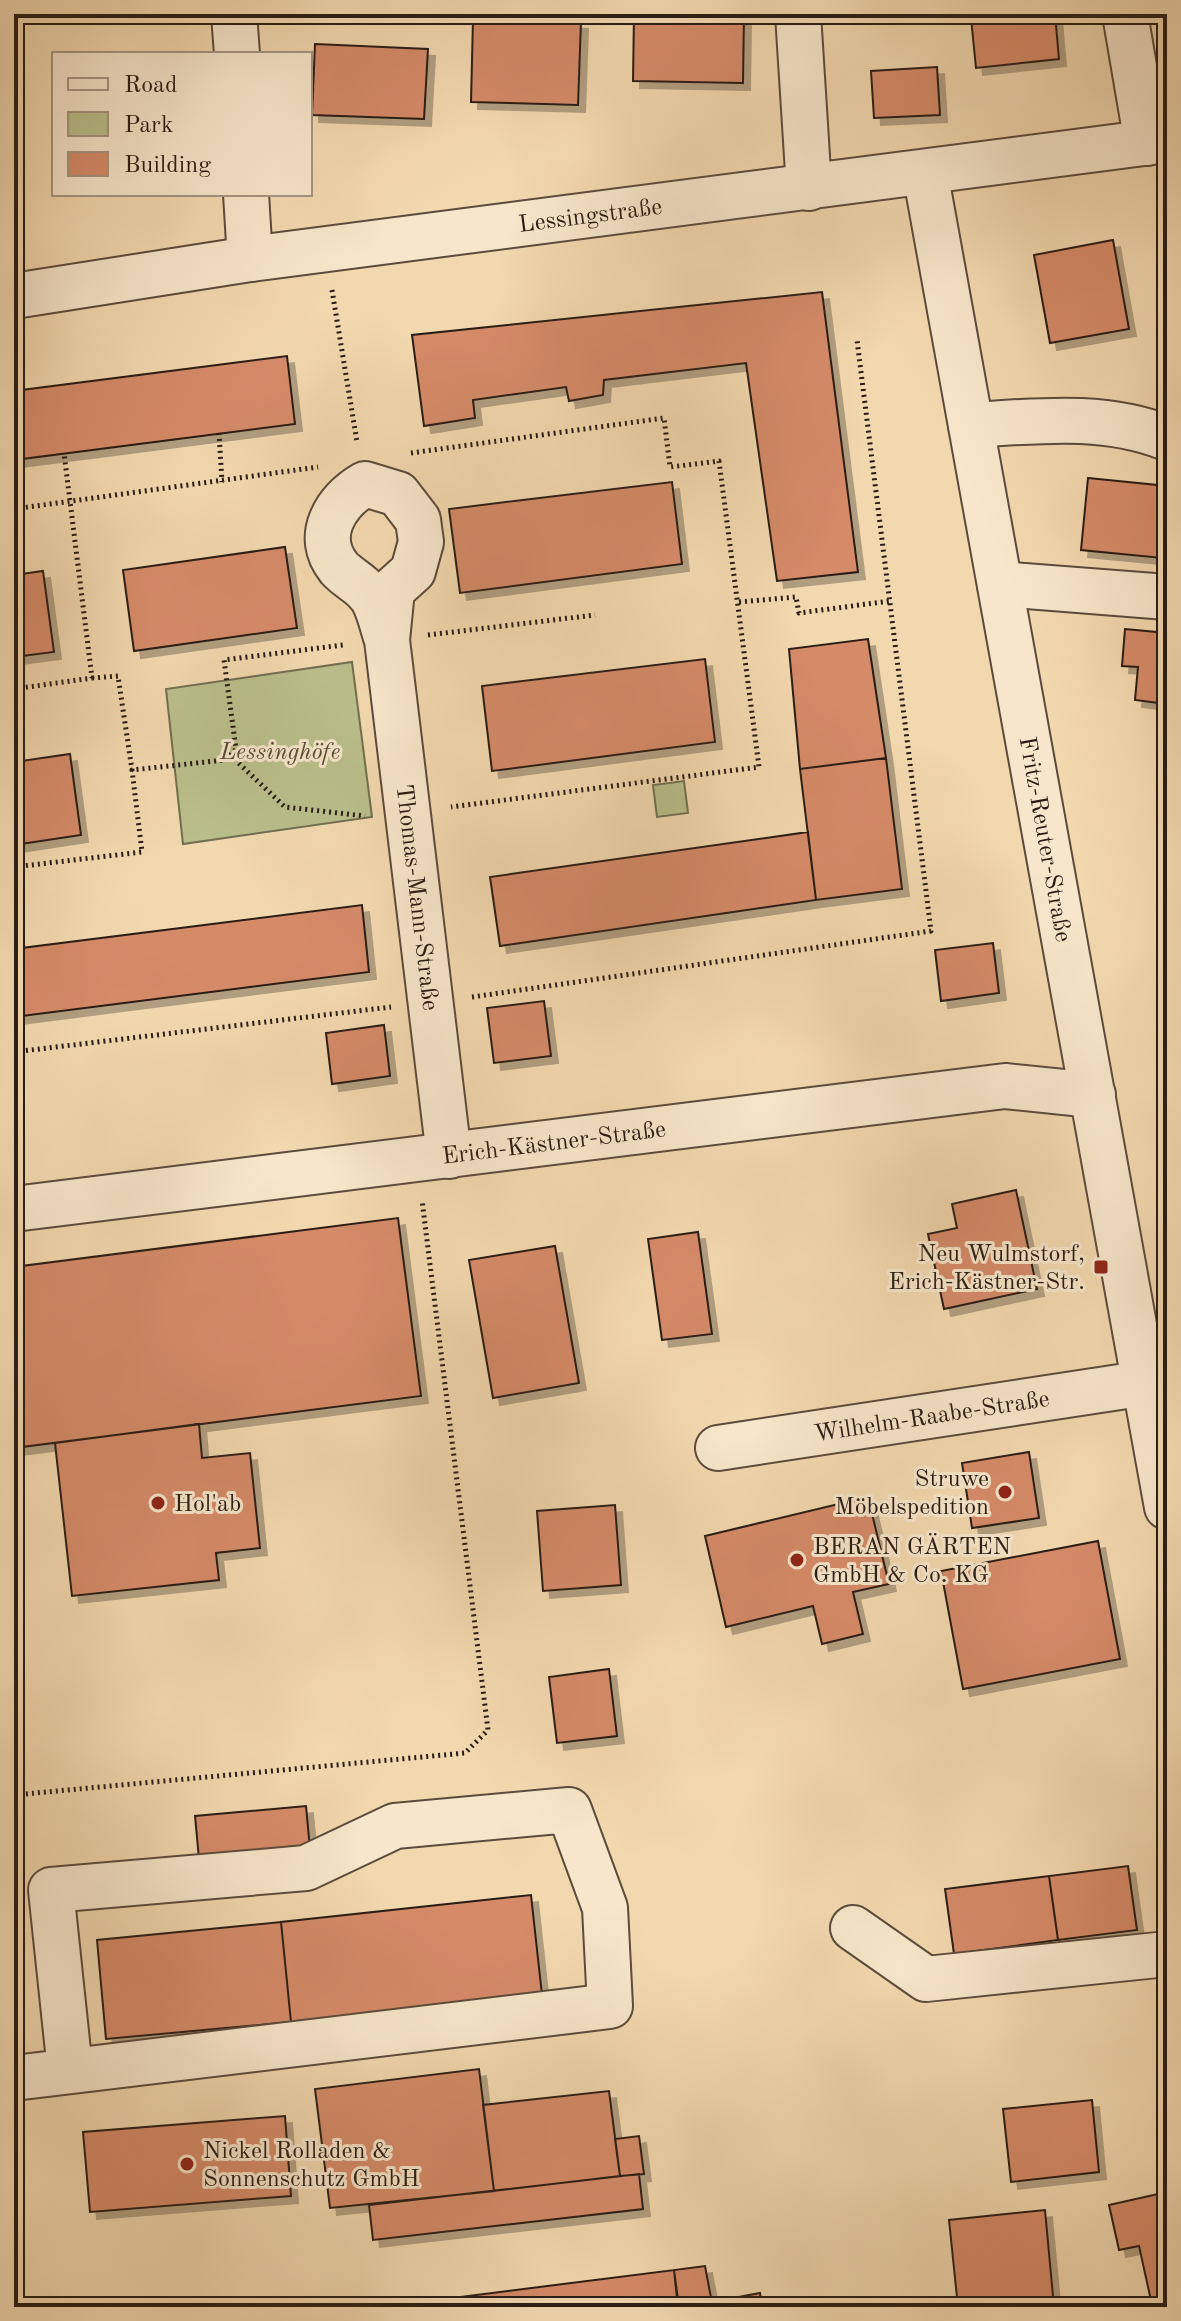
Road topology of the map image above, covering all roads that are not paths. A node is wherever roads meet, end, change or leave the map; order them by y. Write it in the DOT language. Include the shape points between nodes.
graph roads {
  1 [pos="234,14"];
  2 [pos="798,14"];
  3 [pos="1125,14"];
  4 [pos="237,52"];
  5 [pos="1157,141"];
  6 [pos="925,172"];
  7 [pos="809,188"];
  8 [pos="246,196"];
  9 [pos="250,259"];
  10 [pos="14,296"];
  11 [pos="971,425"];
  12 [pos="1167,438"];
  13 [pos="1000,584"];
  14 [pos="1167,597"];
  15 [pos="387,640"];
  16 [pos="1093,1095"];
  17 [pos="433,1158"];
  18 [pos="14,1209"];
  19 [pos="1146,1383"];
  20 [pos="1161,1435"];
  21 [pos="718,1448"];
  22 [pos="1167,1507"];
  23 [pos="853,1928"];
  24 [pos="1167,1954"];
  25 [pos="70,2070"];
  26 [pos="14,2078"];
  1 -- 4 [label="street"];
  2 -- 7 [label="street"];
  3 -- 5 [label="street"];
  5 -- 6 [label="street, Lessingstraße"];
  6 -- 7 [label="street, Lessingstraße"];
  6 -- 11 [label="street, Fritz-Reuter-Straße"];
  7 -- 9 [label="street, Lessingstraße"];
  8 -- 9 [label="street"];
  9 -- 10 [label="street, Lessingstraße"];
  11 -- 12 [label="street" via="1076,419 1140,427"];
  11 -- 13 [label="street, Fritz-Reuter-Straße"];
  13 -- 14 [label="street"];
  13 -- 16 [label="street, Fritz-Reuter-Straße"];
  15 -- 17 [label="street, Thomas-Mann-Straße" via="429,1003"];
  16 -- 17 [label="street, Erich-Kästner-Straße" via="1005,1086"];
  16 -- 19 [label="street, Fritz-Reuter-Straße"];
  17 -- 18 [label="street, Erich-Kästner-Straße"];
  19 -- 20 [label="street, Fritz-Reuter-Straße"];
  19 -- 21 [label="street, Wilhelm-Raabe-Straße"];
  20 -- 22 [label="street, Fritz-Reuter-Straße"];
  23 -- 24 [label="street" via="926,1979"];
  25 -- 25 [label="street" via="610,2006 605,1908 569,1810 395,1826 306,1868 51,1890"];
  25 -- 26 [label="street"];
}
